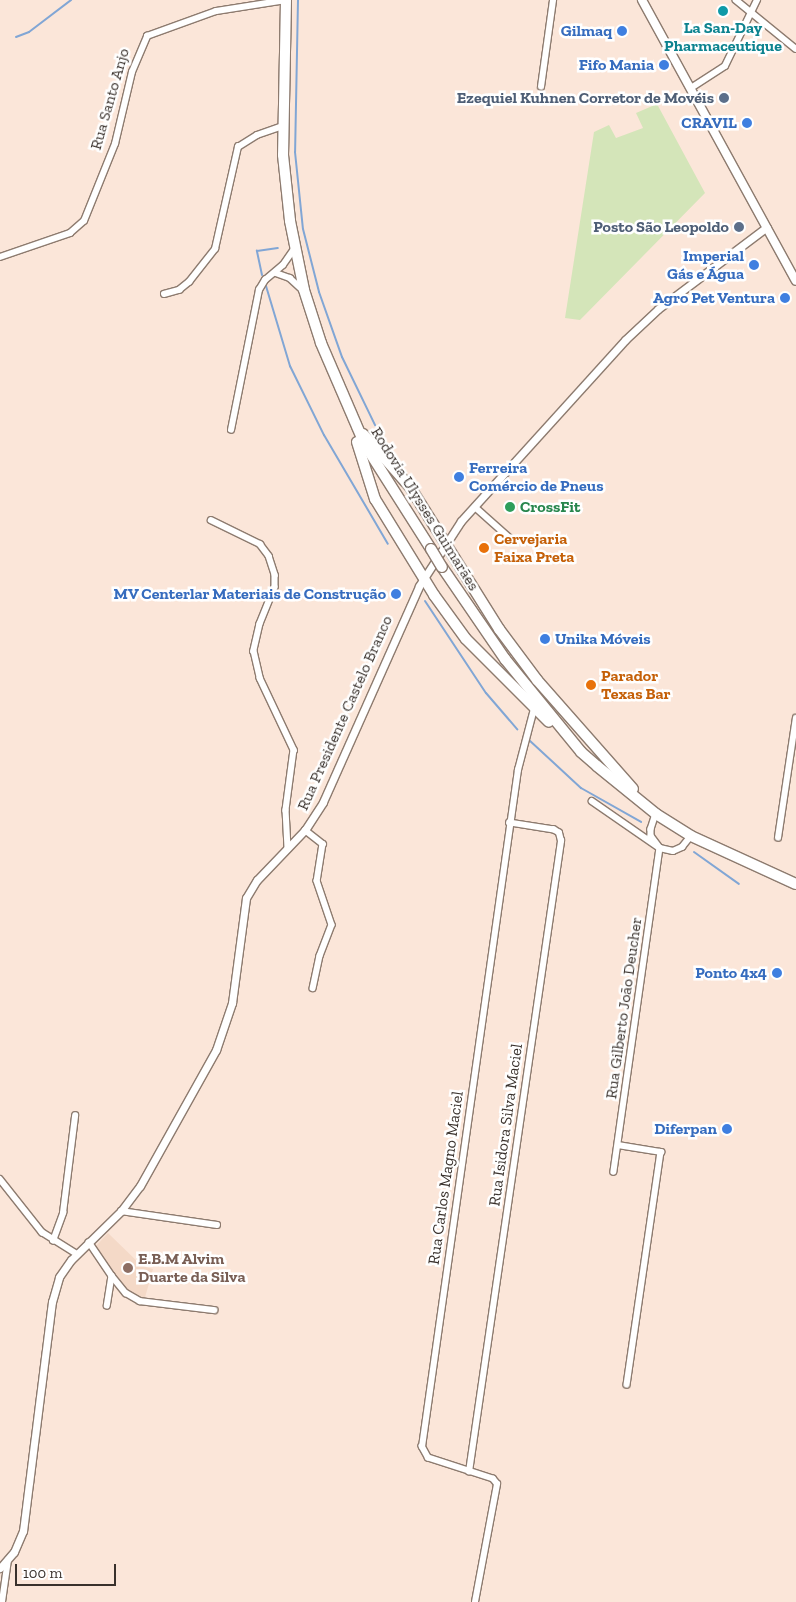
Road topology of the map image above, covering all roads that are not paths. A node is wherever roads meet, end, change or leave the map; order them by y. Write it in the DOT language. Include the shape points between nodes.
graph roads {
  1 [pos="286,0"];
  2 [pos="553,0"];
  3 [pos="642,0"];
  4 [pos="736,0"];
  5 [pos="756,0"];
  6 [pos="751,12"];
  7 [pos="796,49"];
  8 [pos="542,87"];
  9 [pos="691,88"];
  10 [pos="283,126"];
  11 [pos="767,227"];
  12 [pos="294,248"];
  13 [pos="0,257"];
  14 [pos="276,273"];
  15 [pos="796,281"];
  16 [pos="304,290"];
  17 [pos="164,294"];
  18 [pos="339,385"];
  19 [pos="357,428"];
  20 [pos="231,430"];
  21 [pos="475,507"];
  22 [pos="211,520"];
  23 [pos="512,540"];
  24 [pos="445,542"];
  25 [pos="424,578"];
  26 [pos="534,709"];
  27 [pos="796,718"];
  28 [pos="581,752"];
  29 [pos="592,801"];
  30 [pos="653,811"];
  31 [pos="510,823"];
  32 [pos="305,830"];
  33 [pos="691,836"];
  34 [pos="778,838"];
  35 [pos="660,848"];
  36 [pos="288,850"];
  37 [pos="796,884"];
  38 [pos="313,988"];
  39 [pos="75,1116"];
  40 [pos="618,1146"];
  41 [pos="614,1172"];
  42 [pos="0,1180"];
  43 [pos="121,1211"];
  44 [pos="217,1225"];
  45 [pos="53,1241"];
  46 [pos="89,1242"];
  47 [pos="77,1254"];
  48 [pos="112,1276"];
  49 [pos="107,1306"];
  50 [pos="214,1310"];
  51 [pos="627,1385"];
  52 [pos="469,1472"];
  53 [pos="8,1560"];
  54 [pos="0,1568"];
  55 [pos="2,1602"];
  56 [pos="475,1602"];
  1 -- 10 [label="highway, Rodovia Ulysses Guimarães"];
  1 -- 13 [label="street, Rua Santo Anjo" via="216,11 147,36 132,72 115,144 84,221 66,235"];
  2 -- 8 [label="street"];
  3 -- 9 [label="main road"];
  4 -- 6 [label="street"];
  5 -- 6 [label="street"];
  6 -- 7 [label="street"];
  6 -- 9 [label="street" via="725,66"];
  9 -- 11 [label="main road"];
  10 -- 12 [label="highway, Rodovia Ulysses Guimarães" via="286,190"];
  10 -- 17 [label="street" via="252,137 238,147 215,249 189,282 179,290"];
  11 -- 15 [label="main road"];
  11 -- 21 [label="street, Rua Presidente Castelo Branco" via="638,326"];
  12 -- 14 [label="street"];
  12 -- 16 [label="highway, Rodovia Ulysses Guimarães"];
  14 -- 16 [label="street" via="290,278"];
  14 -- 20 [label="street" via="265,280 259,290"];
  16 -- 18 [label="highway, Rodovia Ulysses Guimarães"];
  18 -- 19 [label="highway, Rodovia Ulysses Guimarães"];
  18 -- 25 [label="highway" via="346,418 362,452 375,499"];
  19 -- 24 [label="highway" via="404,478"];
  19 -- 28 [label="highway, Rodovia Ulysses Guimarães, bridge" via="384,478 505,660"];
  21 -- 23 [label="street"];
  21 -- 24 [label="street, Rua Presidente Castelo Branco"];
  22 -- 36 [label="street" via="260,544 269,556 275,575 275,587 260,624 254,651 260,678 294,750 286,810"];
  24 -- 25 [label="street, Rua Presidente Castelo Branco"];
  24 -- 30 [label="highway" via="499,629 537,680"];
  25 -- 26 [label="highway" via="466,639 498,667"];
  25 -- 32 [label="street, Rua Presidente Castelo Branco" via="383,661 322,802"];
  26 -- 28 [label="highway"];
  26 -- 31 [label="street, Rua Carlos Magno Maciel" via="522,745"];
  27 -- 34 [label="street"];
  28 -- 30 [label="highway, Rodovia Ulysses Guimarães"];
  29 -- 35 [label="street"];
  30 -- 33 [label="highway, Rodovia Ulysses Guimarães"];
  30 -- 35 [label="street" via="652,836"];
  31 -- 52 [label="street, Rua Carlos Magno Maciel" via="422,1447 428,1458"];
  31 -- 52 [label="street, Rua Isidora Silva Maciel" via="554,830 559,833 561,841"];
  32 -- 36 [label="street, Rua Presidente Castelo Branco"];
  32 -- 38 [label="street" via="323,844 316,881 332,920"];
  33 -- 35 [label="street" via="682,847 673,851"];
  33 -- 37 [label="highway, Rodovia Ulysses Guimarães"];
  35 -- 40 [label="street, Rua Gilberto João Deucher"];
  36 -- 43 [label="street, Rua Presidente Castelo Branco" via="257,880 246,898 232,1003 216,1050 140,1186"];
  39 -- 45 [label="street" via="63,1213"];
  40 -- 41 [label="street, Rua Gilberto João Deucher"];
  40 -- 51 [label="street" via="661,1152"];
  42 -- 45 [label="street" via="34,1224"];
  43 -- 44 [label="street"];
  43 -- 46 [label="street, Rua Presidente Castelo Branco"];
  45 -- 47 [label="street"];
  46 -- 47 [label="street, Rua Presidente Castelo Branco"];
  46 -- 48 [label="street"];
  47 -- 53 [label="street, Rua Presidente Castelo Branco" via="63,1270 54,1293 23,1531"];
  48 -- 49 [label="street"];
  48 -- 50 [label="street" via="126,1293 140,1301"];
  52 -- 56 [label="street, Rua Carlos Magno Maciel" via="493,1479 497,1484"];
  53 -- 54 [label="street, Rua Presidente Castelo Branco"];
  53 -- 55 [label="street"];
}
